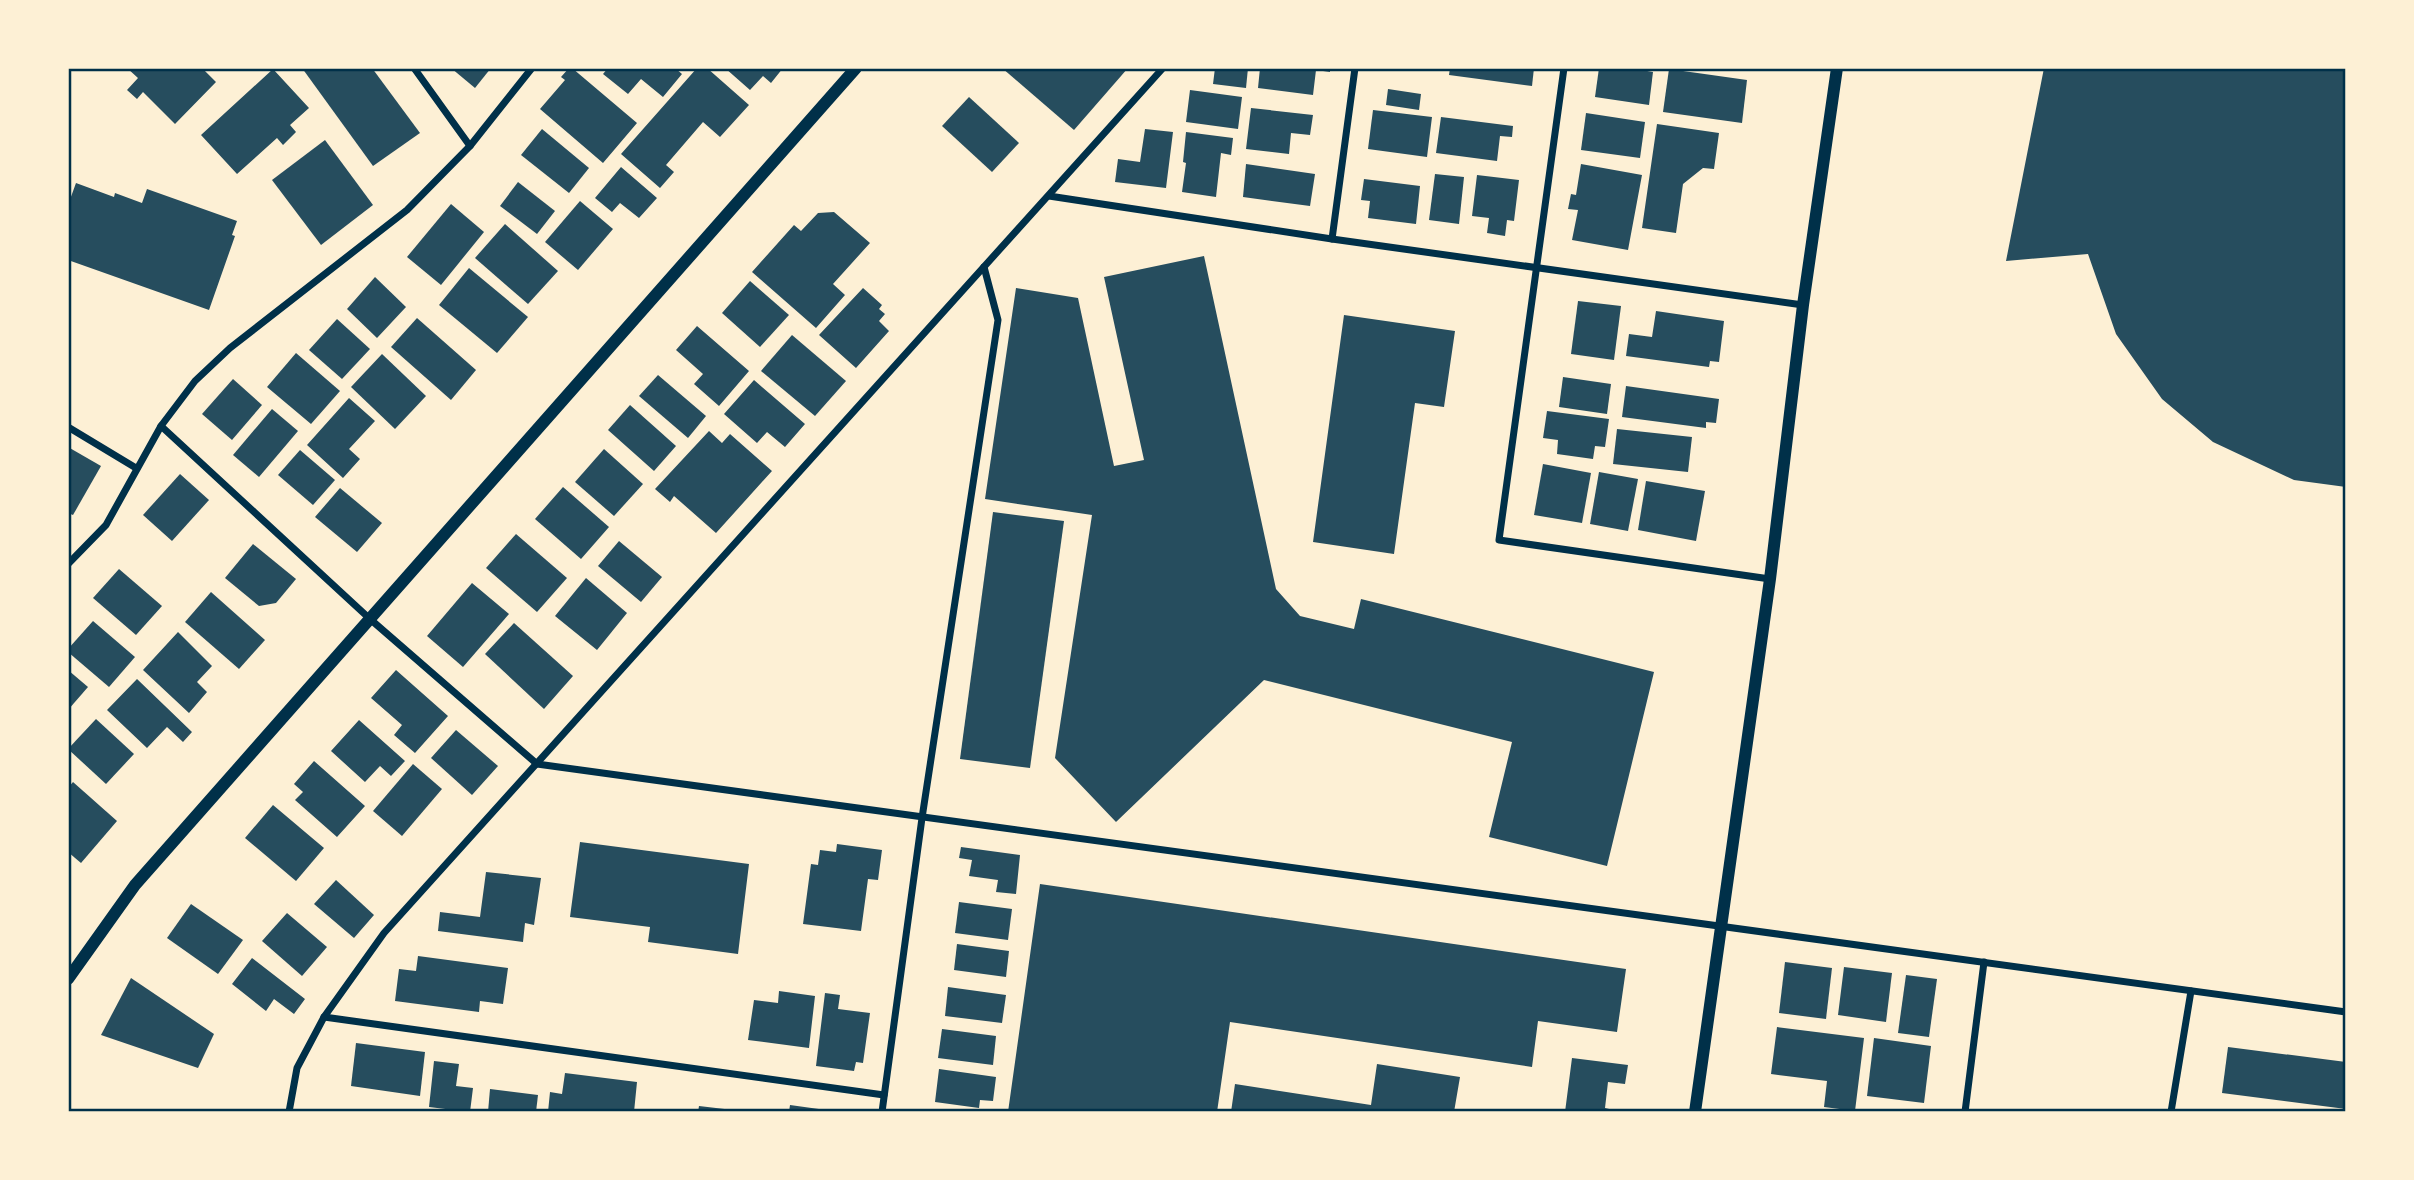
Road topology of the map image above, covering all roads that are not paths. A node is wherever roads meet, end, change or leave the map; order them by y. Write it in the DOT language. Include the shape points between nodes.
graph roads {
  1 [pos="414,68"];
  2 [pos="532,68"];
  3 [pos="856,68"];
  4 [pos="1163,68"];
  5 [pos="1355,68"];
  6 [pos="1563,68"];
  7 [pos="1837,68"];
  8 [pos="470,146"];
  9 [pos="1049,196"];
  10 [pos="1332,239"];
  11 [pos="984,267"];
  12 [pos="1536,267"];
  13 [pos="1803,305"];
  14 [pos="161,426"];
  15 [pos="68,427"];
  16 [pos="136,468"];
  17 [pos="68,564"];
  18 [pos="1770,579"];
  19 [pos="370,619"];
  20 [pos="537,764"];
  21 [pos="922,818"];
  22 [pos="1722,927"];
  23 [pos="1984,962"];
  24 [pos="68,979"];
  25 [pos="2191,991"];
  26 [pos="2346,1012"];
  27 [pos="324,1017"];
  28 [pos="884,1095"];
  29 [pos="289,1112"];
  30 [pos="882,1112"];
  31 [pos="1695,1112"];
  32 [pos="1965,1112"];
  33 [pos="2171,1112"];
  1 -- 8 [label="street"];
  2 -- 8 [label="street"];
  3 -- 19 [label="street"];
  4 -- 9 [label="street"];
  5 -- 10 [label="street"];
  6 -- 12 [label="street"];
  7 -- 13 [label="street"];
  8 -- 14 [label="street" via="407,211 230,348 195,381"];
  9 -- 10 [label="street"];
  9 -- 11 [label="street"];
  10 -- 12 [label="street"];
  11 -- 20 [label="street"];
  11 -- 21 [label="street" via="998,320"];
  12 -- 13 [label="street"];
  12 -- 18 [label="street" via="1499,540"];
  13 -- 18 [label="street"];
  14 -- 16 [label="street"];
  14 -- 19 [label="street"];
  15 -- 16 [label="street"];
  16 -- 17 [label="street" via="106,525"];
  18 -- 22 [label="street"];
  19 -- 20 [label="street"];
  19 -- 24 [label="street" via="135,885"];
  20 -- 21 [label="street"];
  20 -- 27 [label="street" via="384,933"];
  21 -- 22 [label="street"];
  21 -- 28 [label="street"];
  22 -- 23 [label="street"];
  22 -- 31 [label="street"];
  23 -- 25 [label="street"];
  23 -- 32 [label="street"];
  25 -- 26 [label="street"];
  25 -- 33 [label="street"];
  27 -- 28 [label="street"];
  27 -- 29 [label="street" via="297,1069"];
  28 -- 30 [label="street"];
}
